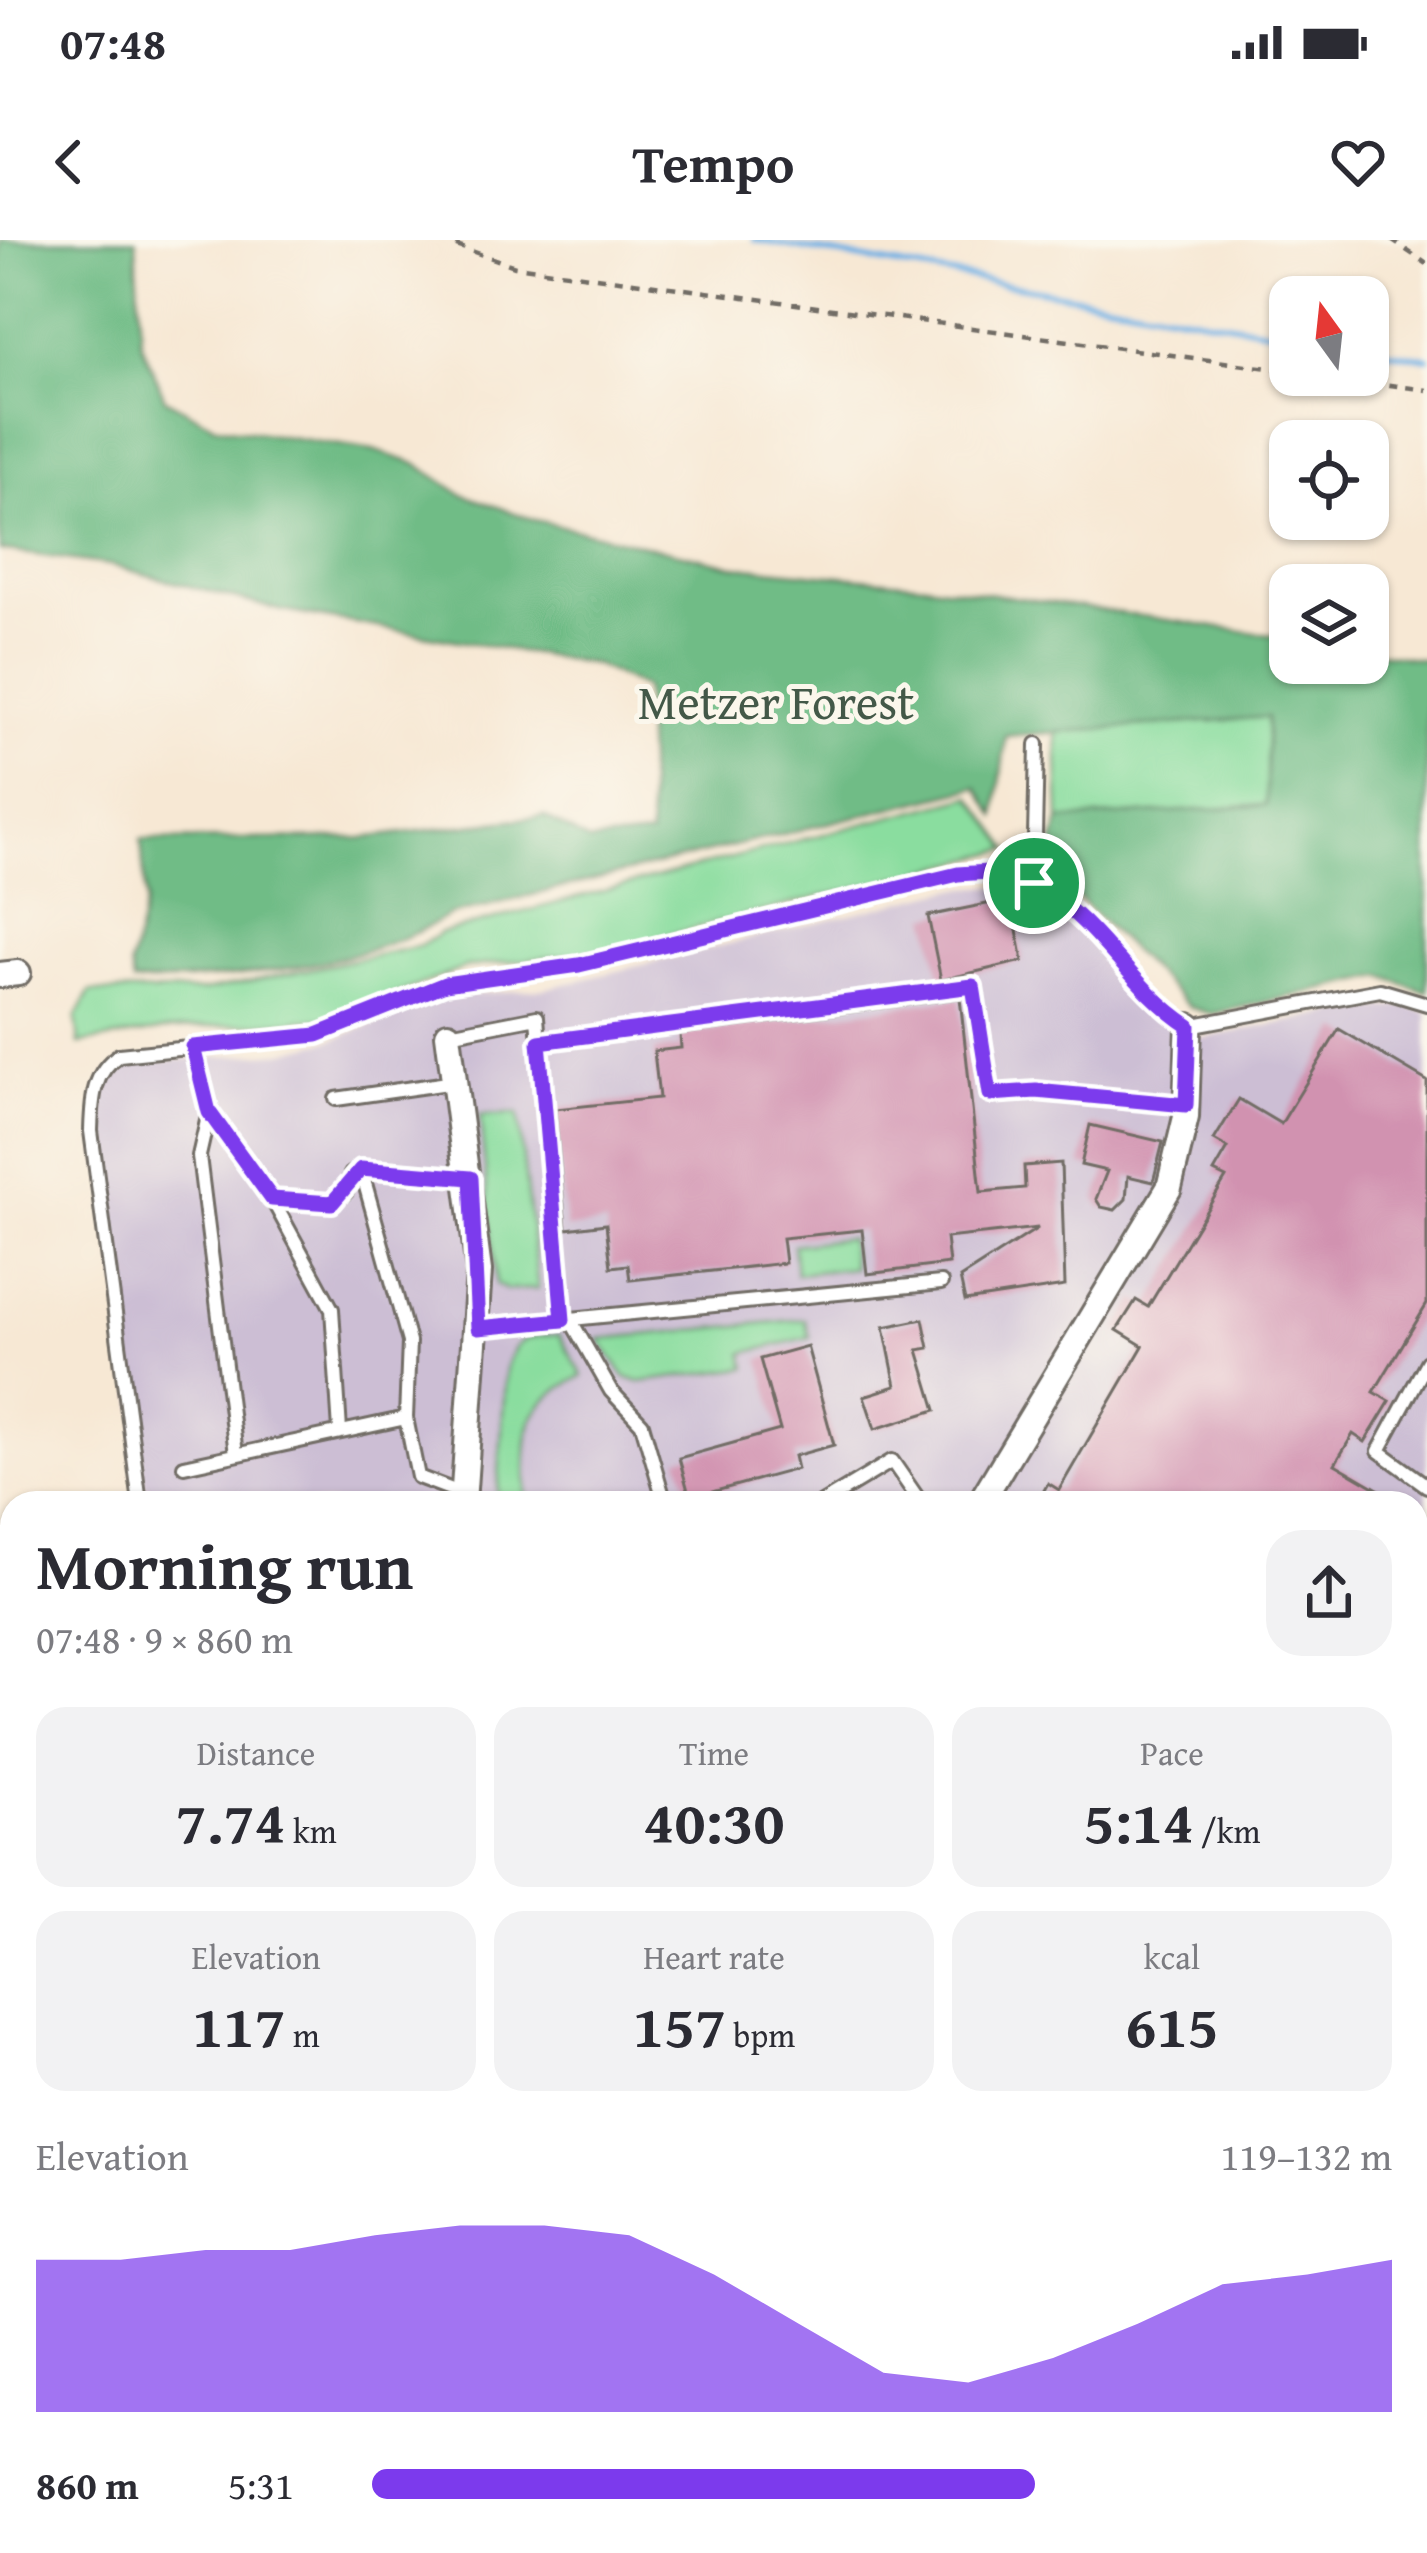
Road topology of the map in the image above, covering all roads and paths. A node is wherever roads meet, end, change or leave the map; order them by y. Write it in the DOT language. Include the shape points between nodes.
graph roads {
  1 [pos="439,240"];
  2 [pos="1391,240"];
  3 [pos="1427,265"];
  4 [pos="1269,368"];
  5 [pos="1389,385"];
  6 [pos="1427,390"];
  7 [pos="1037,743"];
  8 [pos="1034,883"];
  9 [pos="1427,1004"];
  10 [pos="1189,1026"];
  11 [pos="448,1034"];
  12 [pos="539,1042"];
  13 [pos="193,1047"];
  14 [pos="456,1082"];
  15 [pos="336,1099"];
  16 [pos="1186,1105"];
  17 [pos="209,1112"];
  18 [pos="361,1169"];
  19 [pos="471,1178"];
  20 [pos="272,1199"];
  21 [pos="940,1283"];
  22 [pos="566,1320"];
  23 [pos="478,1328"];
  24 [pos="1427,1362"];
  25 [pos="406,1418"];
  26 [pos="340,1431"];
  27 [pos="236,1454"];
  28 [pos="184,1466"];
  29 [pos="1427,1486"];
  30 [pos="139,1491"];
  31 [pos="447,1491"];
  32 [pos="465,1491"];
  33 [pos="662,1491"];
  34 [pos="841,1491"];
  35 [pos="913,1491"];
  36 [pos="987,1491"];
  1 -- 4 [label="path" via="515,266"];
  2 -- 3 [label="path"];
  5 -- 6 [label="path"];
  7 -- 8 [label="lane"];
  8 -- 10 [label="lane" via="1072,907"];
  8 -- 13 [label="lane" via="958,874 579,965 445,984 317,1035"];
  9 -- 10 [label="lane" via="1381,990"];
  10 -- 16 [label="street"];
  11 -- 12 [label="lane" via="537,1018"];
  11 -- 14 [label="street"];
  12 -- 16 [label="lane" via="973,986 990,1094"];
  12 -- 22 [label="lane"];
  13 -- 17 [label="lane"];
  13 -- 30 [label="lane" via="119,1055 104,1066 92,1105"];
  14 -- 15 [label="lane"];
  14 -- 19 [label="street"];
  16 -- 36 [label="street" via="1169,1188"];
  17 -- 20 [label="lane"];
  17 -- 27 [label="lane" via="199,1156"];
  18 -- 19 [label="lane"];
  18 -- 20 [label="lane" via="332,1203"];
  18 -- 25 [label="lane" via="410,1342"];
  19 -- 23 [label="street"];
  20 -- 26 [label="lane" via="332,1309"];
  21 -- 22 [label="lane"];
  22 -- 23 [label="lane"];
  22 -- 33 [label="lane" via="642,1424"];
  23 -- 32 [label="street"];
  24 -- 29 [label="lane" via="1379,1451"];
  25 -- 26 [label="lane"];
  25 -- 31 [label="lane" via="418,1477"];
  26 -- 27 [label="lane"];
  27 -- 28 [label="lane"];
  34 -- 35 [label="lane" via="892,1461"];
}
